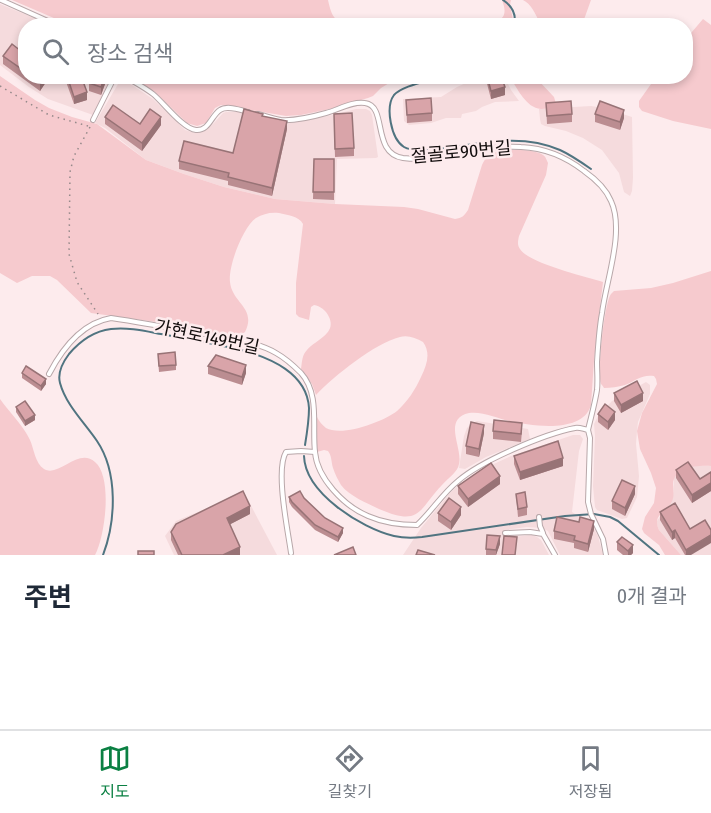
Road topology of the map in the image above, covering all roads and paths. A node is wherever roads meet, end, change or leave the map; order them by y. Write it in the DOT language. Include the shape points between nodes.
graph roads {
  1 [pos="1,0"];
  2 [pos="41,18"];
  3 [pos="111,84"];
  4 [pos="138,84"];
  5 [pos="0,86"];
  6 [pos="93,120"];
  7 [pos="102,320"];
  8 [pos="49,374"];
  9 [pos="588,430"];
  10 [pos="315,452"];
  11 [pos="539,517"];
  12 [pos="505,533"];
  13 [pos="543,534"];
  14 [pos="291,553"];
  15 [pos="555,555"];
  16 [pos="606,555"];
  1 -- 2 [label="lane"];
  3 -- 6 [label="lane"];
  4 -- 9 [label="lane, 절골로90번길" via="195,130 202,129 226,108 287,120 362,103 375,108 383,140 399,157 427,158 520,147 543,150 579,166 611,200 616,229 598,342 597,388"];
  5 -- 7 [label="path" via="49,115 90,126 70,172 69,254 77,282"];
  7 -- 8 [label="lane" via="73,339"];
  7 -- 10 [label="lane, 가현로149번길" via="111,318 205,334 276,353 303,375 311,390"];
  9 -- 10 [label="lane, 가현로149번길" via="577,427 545,437 478,467 442,495 417,525 366,516 348,504 319,470"];
  9 -- 16 [label="lane" via="588,502"];
  10 -- 14 [label="lane" via="291,451 283,457 282,488"];
  11 -- 13 [label="lane"];
  12 -- 13 [label="lane"];
  13 -- 15 [label="lane"];
}
